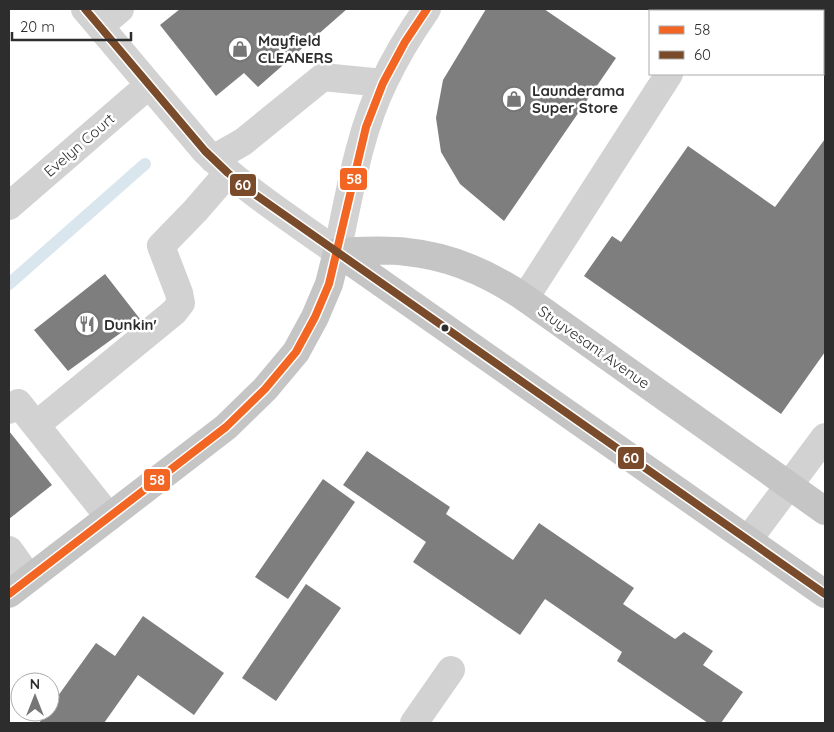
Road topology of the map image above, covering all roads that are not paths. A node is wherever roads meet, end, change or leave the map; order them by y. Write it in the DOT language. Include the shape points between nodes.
graph roads {
  1 [pos="427,9"];
  2 [pos="101,14"];
  3 [pos="667,75"];
  4 [pos="383,83"];
  5 [pos="149,85"];
  6 [pos="220,166"];
  7 [pos="9,206"];
  8 [pos="337,252"];
  9 [pos="525,298"];
  10 [pos="9,410"];
  11 [pos="36,425"];
  12 [pos="825,437"];
  13 [pos="789,485"];
  14 [pos="825,510"];
  15 [pos="109,517"];
  16 [pos="748,540"];
  17 [pos="9,550"];
  18 [pos="19,586"];
  19 [pos="825,594"];
  20 [pos="450,670"];
  21 [pos="414,723"];
  1 -- 4 [label="street"];
  2 -- 5 [label="street"];
  3 -- 9 [label="street"];
  4 -- 6 [label="street" via="322,77 243,142"];
  4 -- 8 [label="street" via="366,127"];
  5 -- 6 [label="street"];
  5 -- 7 [label="street, Evelyn Court"];
  6 -- 8 [label="street"];
  6 -- 11 [label="street" via="194,211 161,246 181,303"];
  8 -- 9 [label="main road, Stuyvesant Avenue" via="407,252 442,258 480,272"];
  8 -- 15 [label="main road" via="329,284 315,318 296,352 265,389 226,427"];
  8 -- 16 [label="main road"];
  9 -- 13 [label="main road, Stuyvesant Avenue"];
  10 -- 11 [label="street" via="18,403"];
  11 -- 15 [label="street"];
  12 -- 13 [label="street"];
  13 -- 14 [label="main road, Stuyvesant Avenue"];
  13 -- 16 [label="street"];
  15 -- 18 [label="main road"];
  16 -- 19 [label="main road"];
  17 -- 18 [label="street"];
  20 -- 21 [label="street"];
}
